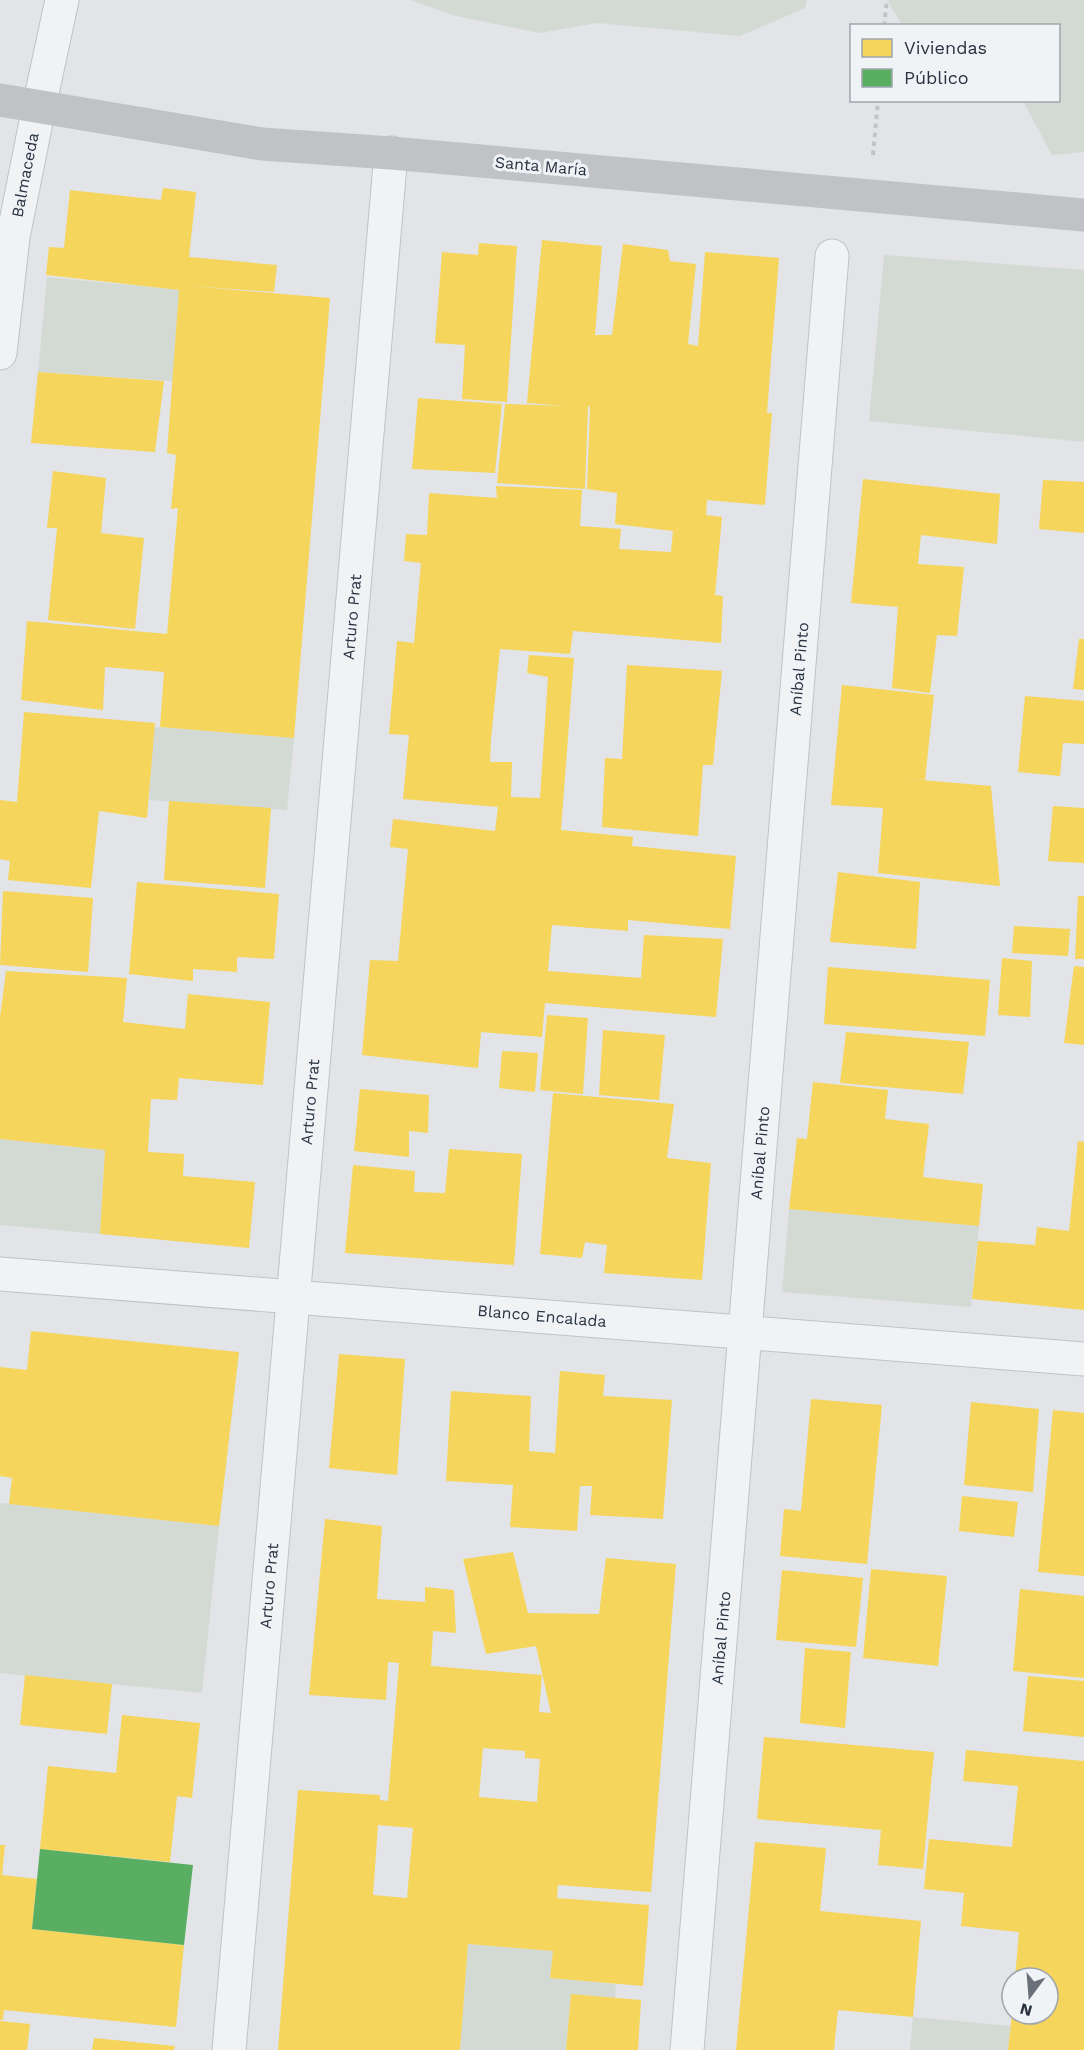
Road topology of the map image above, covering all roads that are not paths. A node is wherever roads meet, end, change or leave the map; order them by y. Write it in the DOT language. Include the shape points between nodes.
graph roads {
  1 [pos="62,0"];
  2 [pos="0,100"];
  3 [pos="39,106"];
  4 [pos="391,153"];
  5 [pos="1084,215"];
  6 [pos="832,256"];
  7 [pos="0,353"];
  8 [pos="0,1274"];
  9 [pos="294,1296"];
  10 [pos="746,1332"];
  11 [pos="1084,1359"];
  12 [pos="228,2050"];
  13 [pos="687,2050"];
  1 -- 3 [label="street, Balmaceda"];
  2 -- 3 [label="main road, Santa María"];
  3 -- 4 [label="main road, Santa María" via="262,144"];
  3 -- 7 [label="street, Balmaceda" via="13,237"];
  4 -- 5 [label="main road, Santa María"];
  4 -- 9 [label="street, Arturo Prat"];
  6 -- 10 [label="street, Aníbal Pinto"];
  8 -- 9 [label="street, Blanco Encalada"];
  9 -- 10 [label="street, Blanco Encalada"];
  9 -- 12 [label="street, Arturo Prat"];
  10 -- 11 [label="street, Blanco Encalada"];
  10 -- 13 [label="street, Aníbal Pinto"];
}
